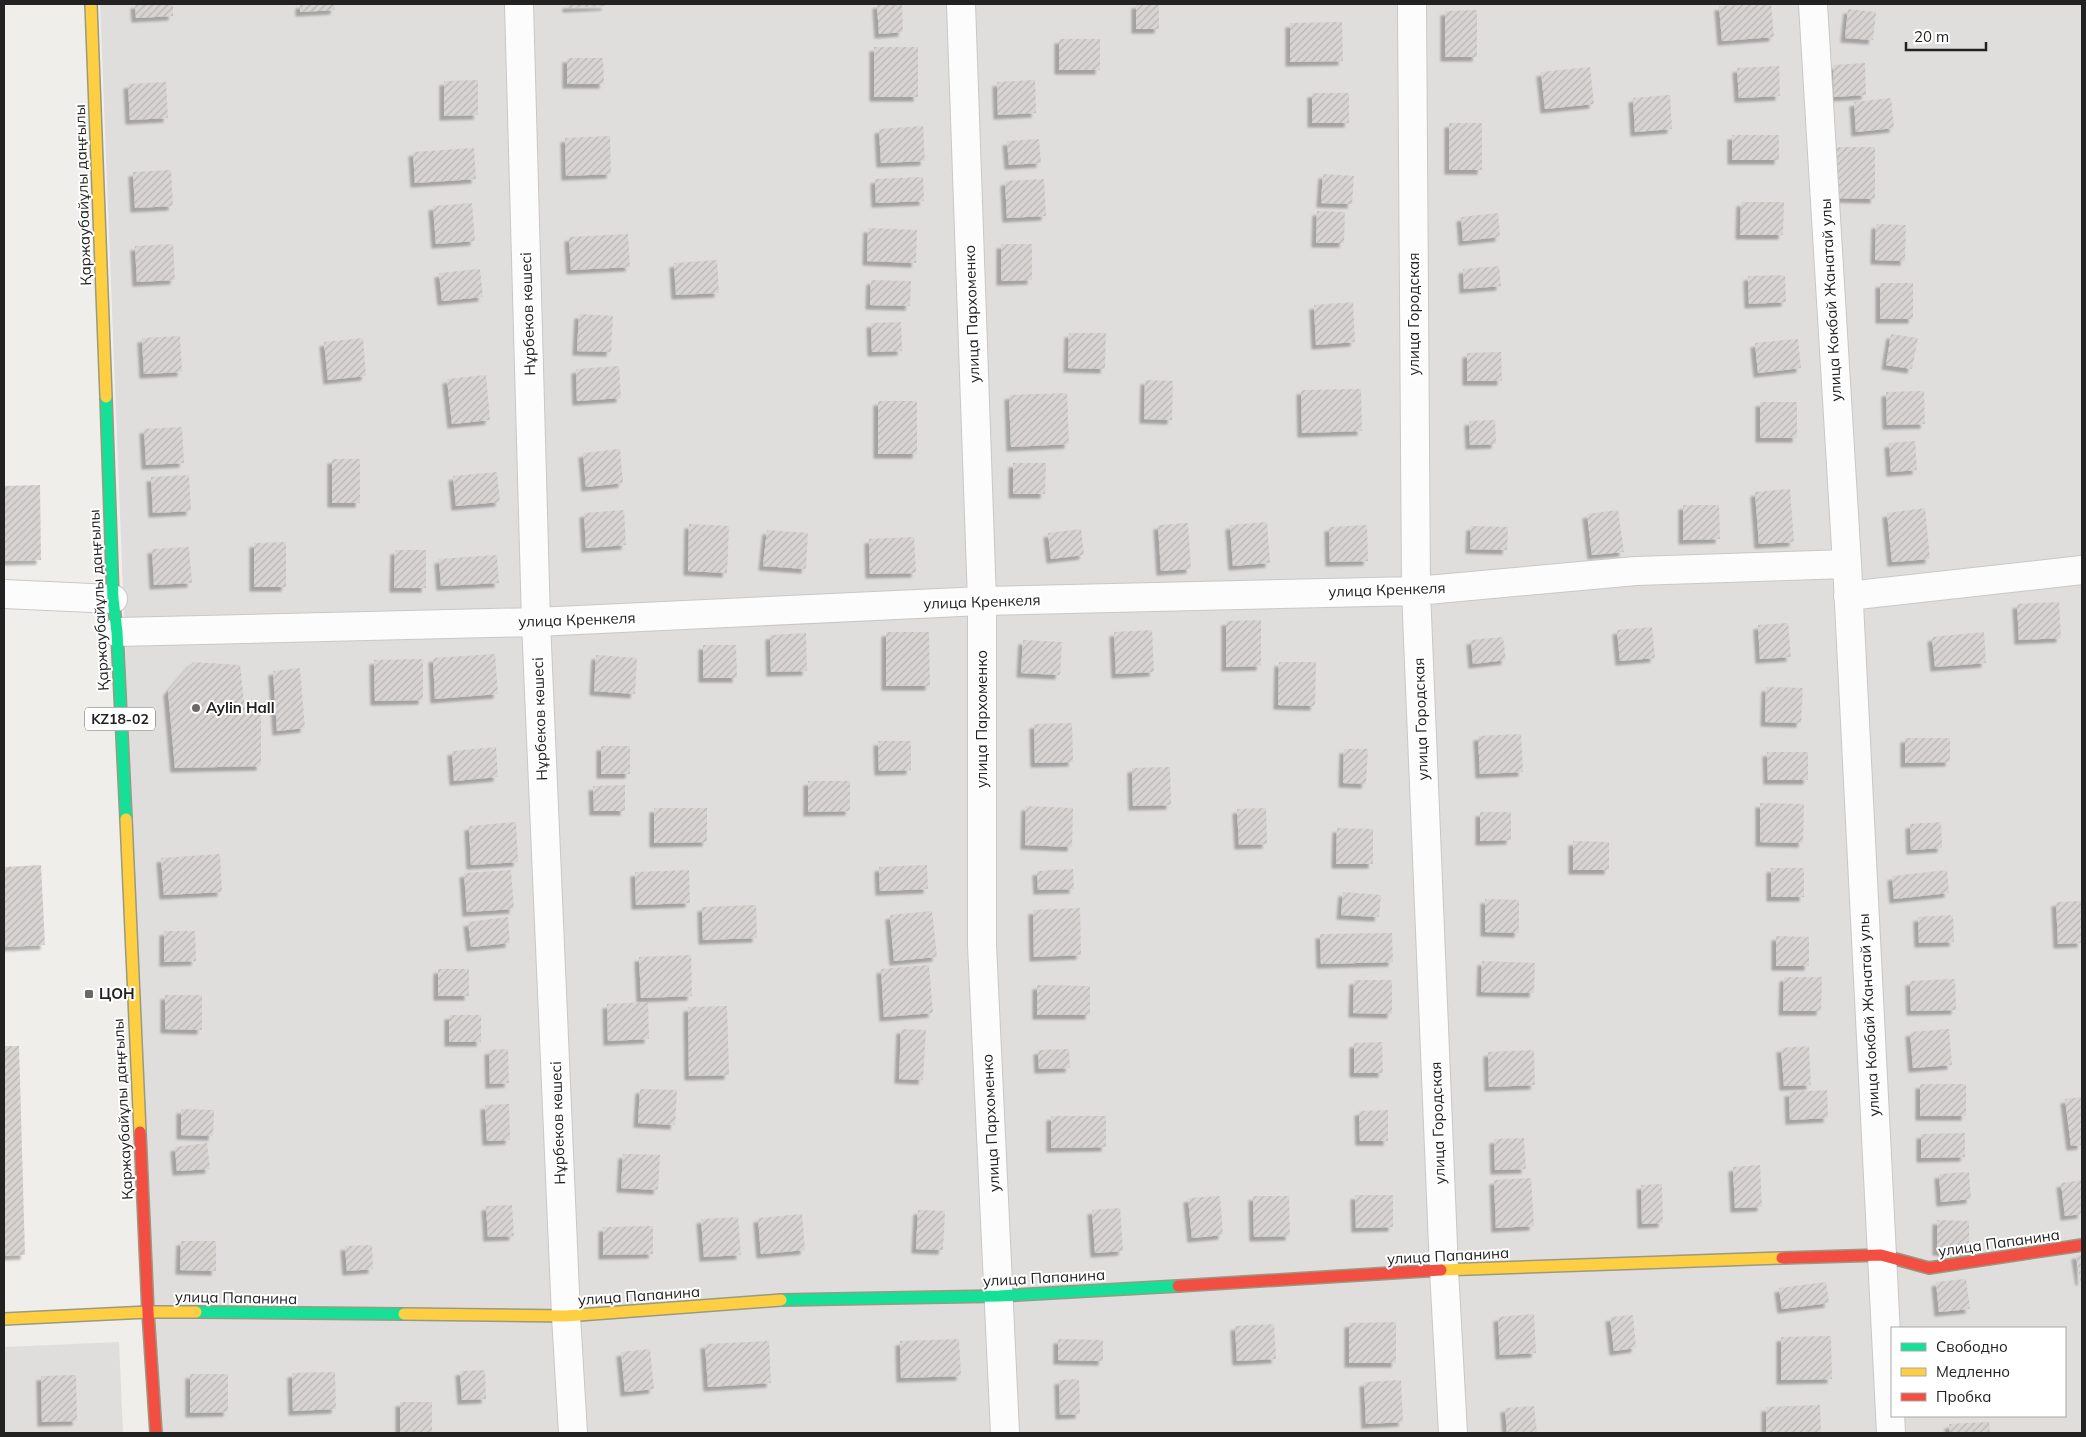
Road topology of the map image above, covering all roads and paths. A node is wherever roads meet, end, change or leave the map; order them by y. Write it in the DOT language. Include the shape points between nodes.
graph roads {
  1 [pos="91,4"];
  2 [pos="519,4"];
  3 [pos="961,4"];
  4 [pos="1412,4"];
  5 [pos="1812,4"];
  6 [pos="1847,564"];
  7 [pos="2082,570"];
  8 [pos="1416,590"];
  9 [pos="4,594"];
  10 [pos="1848,596"];
  11 [pos="113,599"];
  12 [pos="982,601"];
  13 [pos="536,622"];
  14 [pos="116,632"];
  15 [pos="2082,1245"];
  16 [pos="1881,1255"];
  17 [pos="1444,1270"];
  18 [pos="999,1296"];
  19 [pos="148,1312"];
  20 [pos="566,1316"];
  21 [pos="4,1319"];
  22 [pos="156,1433"];
  23 [pos="573,1433"];
  24 [pos="1005,1433"];
  25 [pos="1453,1433"];
  26 [pos="1890,1433"];
  1 -- 11 [label="main road, Қаржаубайұлы даңғылы / KZ18-02"];
  2 -- 13 [label="street, Нұрбеков көшесі"];
  3 -- 12 [label="street, улица Пархоменко"];
  4 -- 8 [label="street, улица Городская"];
  5 -- 6 [label="street, улица Кокбай Жанатай улы"];
  6 -- 8 [label="street, улица Кренкеля" via="1636,571"];
  6 -- 10 [label="street, улица Кокбай Жанатай улы"];
  7 -- 10 [label="street"];
  8 -- 12 [label="street, улица Кренкеля"];
  8 -- 17 [label="street, улица Городская"];
  9 -- 11 [label="street"];
  10 -- 16 [label="street, улица Кокбай Жанатай улы"];
  11 -- 14 [label="main road, Қаржаубайұлы даңғылы / KZ18-02"];
  12 -- 13 [label="street, улица Кренкеля"];
  12 -- 18 [label="street, улица Пархоменко" via="982,945"];
  13 -- 14 [label="street, улица Кренкеля"];
  13 -- 20 [label="street, Нұрбеков көшесі"];
  14 -- 19 [label="main road, Қаржаубайұлы даңғылы / KZ18-02"];
  15 -- 16 [label="main road, улица Папанина" via="1929,1268"];
  16 -- 17 [label="main road, улица Папанина"];
  16 -- 26 [label="street, улица Кокбай Жанатай улы"];
  17 -- 18 [label="main road, улица Папанина"];
  17 -- 25 [label="street, улица Городская"];
  18 -- 20 [label="main road, улица Папанина" via="787,1300"];
  18 -- 24 [label="street, улица Пархоменко"];
  19 -- 20 [label="main road, улица Папанина"];
  19 -- 21 [label="main road, улица Папанина"];
  19 -- 22 [label="main road, Қаржаубайұлы даңғылы / KZ18-02"];
  20 -- 23 [label="street, Нұрбеков көшесі"];
}
